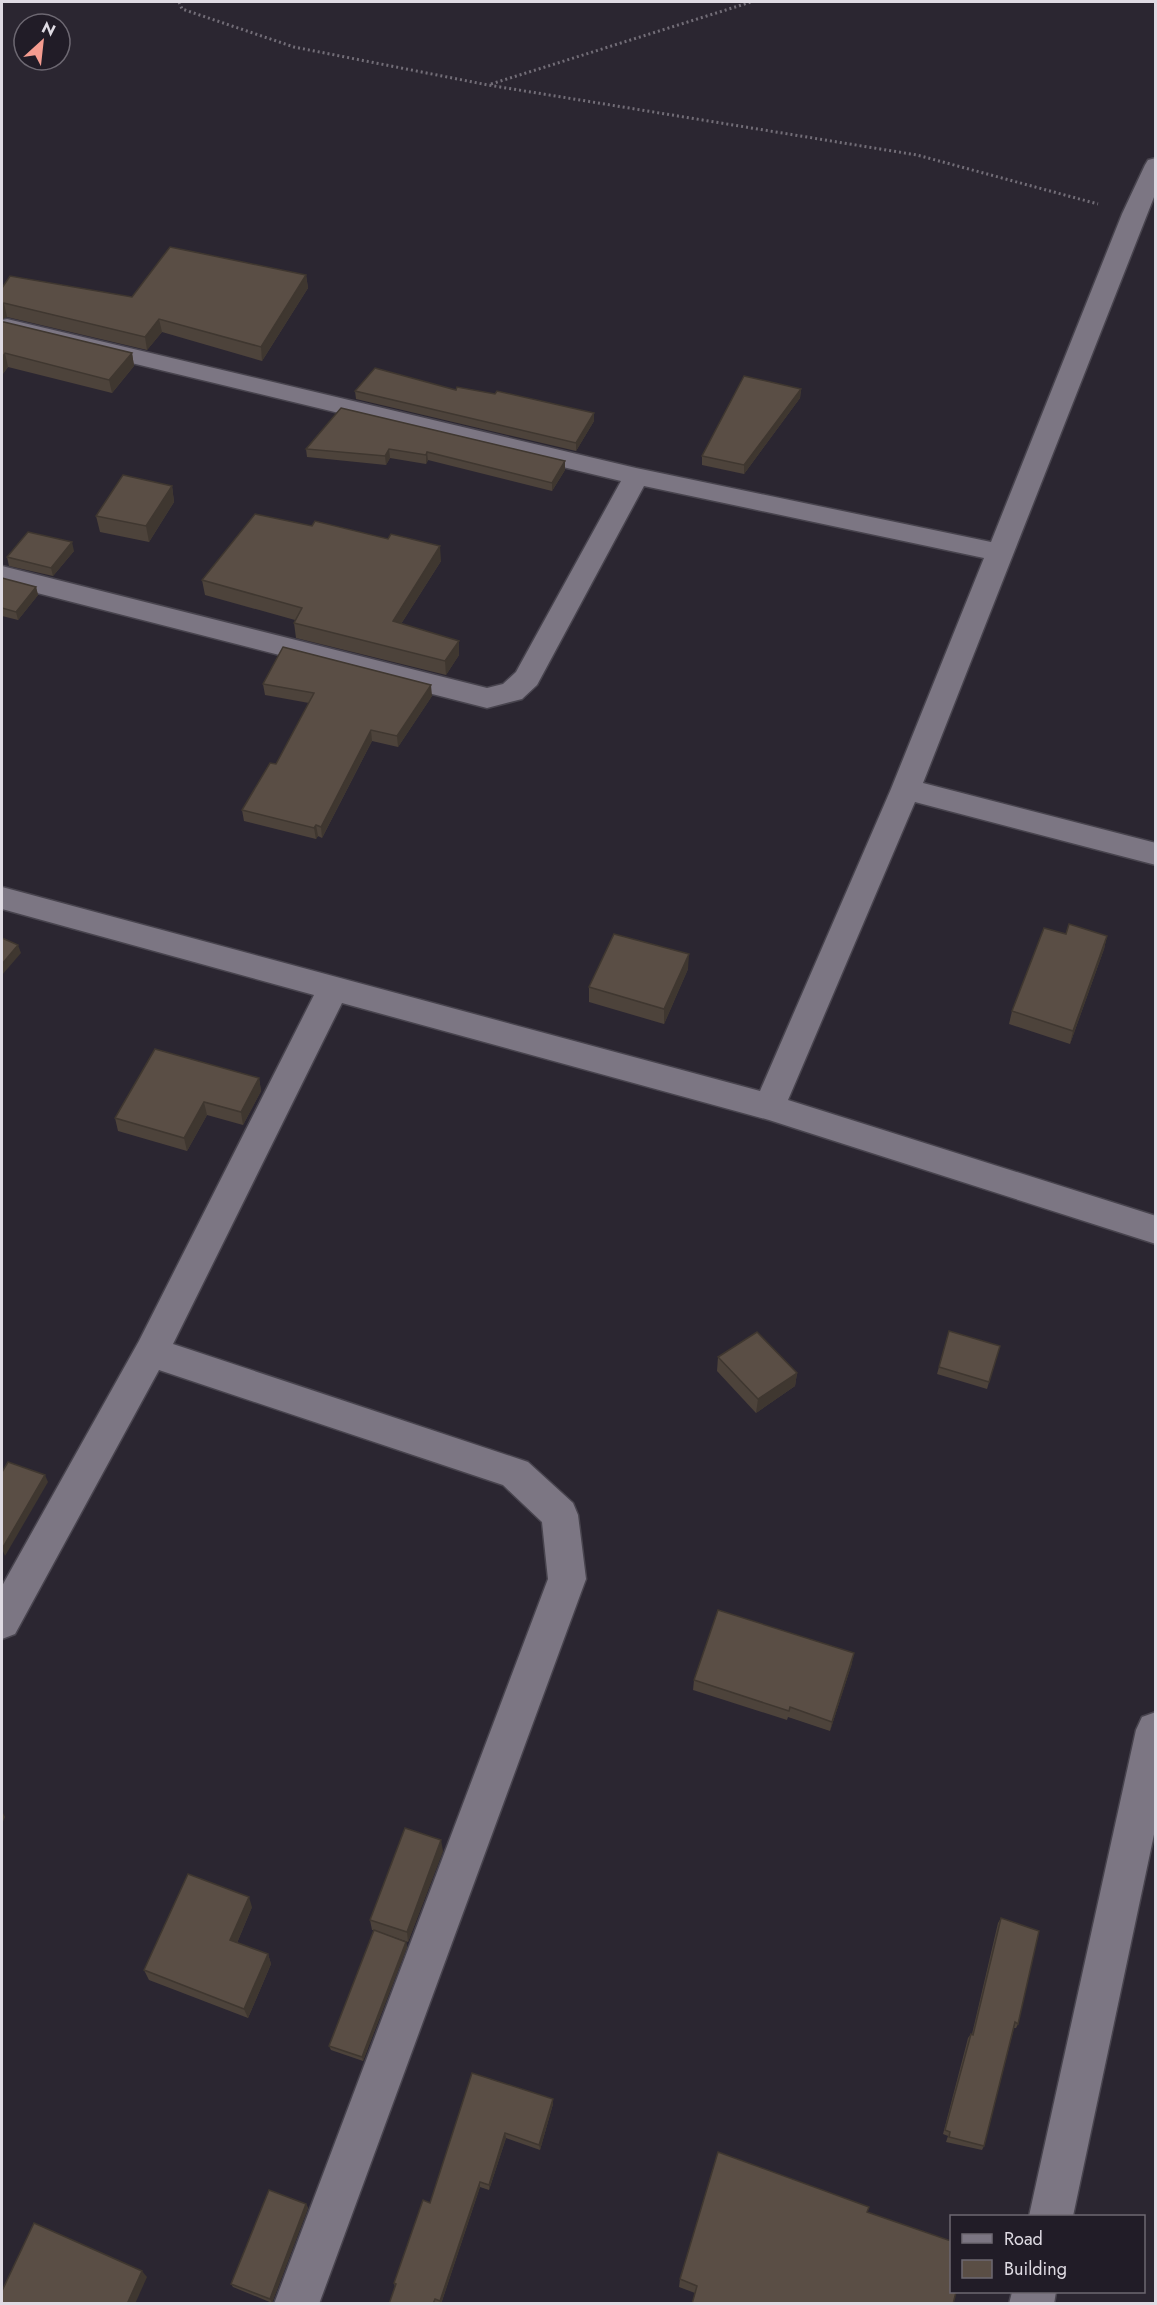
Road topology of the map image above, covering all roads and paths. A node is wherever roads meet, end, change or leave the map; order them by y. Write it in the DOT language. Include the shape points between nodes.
graph roads {
  1 [pos="179,2"];
  2 [pos="751,2"];
  3 [pos="488,85"];
  4 [pos="1155,165"];
  5 [pos="1134,214"];
  6 [pos="2,327"];
  7 [pos="636,476"];
  8 [pos="1000,553"];
  9 [pos="2,575"];
  10 [pos="906,789"];
  11 [pos="1155,854"];
  12 [pos="2,898"];
  13 [pos="333,989"];
  14 [pos="769,1107"];
  15 [pos="1155,1230"];
  16 [pos="151,1352"];
  17 [pos="2,1622"];
  18 [pos="1155,1730"];
  19 [pos="1051,2215"];
  20 [pos="296,2304"];
  1 -- 3 [label="path" via="182,9 294,47"];
  2 -- 3 [label="path"];
  3 -- 5 [label="path" via="916,155"];
  4 -- 5 [label="street"];
  5 -- 8 [label="street"];
  6 -- 7 [label="street"];
  7 -- 8 [label="street"];
  7 -- 9 [label="street" via="527,678 512,692 487,698"];
  8 -- 10 [label="street"];
  10 -- 11 [label="street"];
  10 -- 14 [label="street"];
  12 -- 13 [label="street"];
  13 -- 14 [label="street"];
  13 -- 16 [label="street"];
  14 -- 15 [label="street"];
  16 -- 17 [label="street"];
  16 -- 20 [label="street" via="515,1473 560,1515 567,1579"];
  18 -- 19 [label="street"];
}
